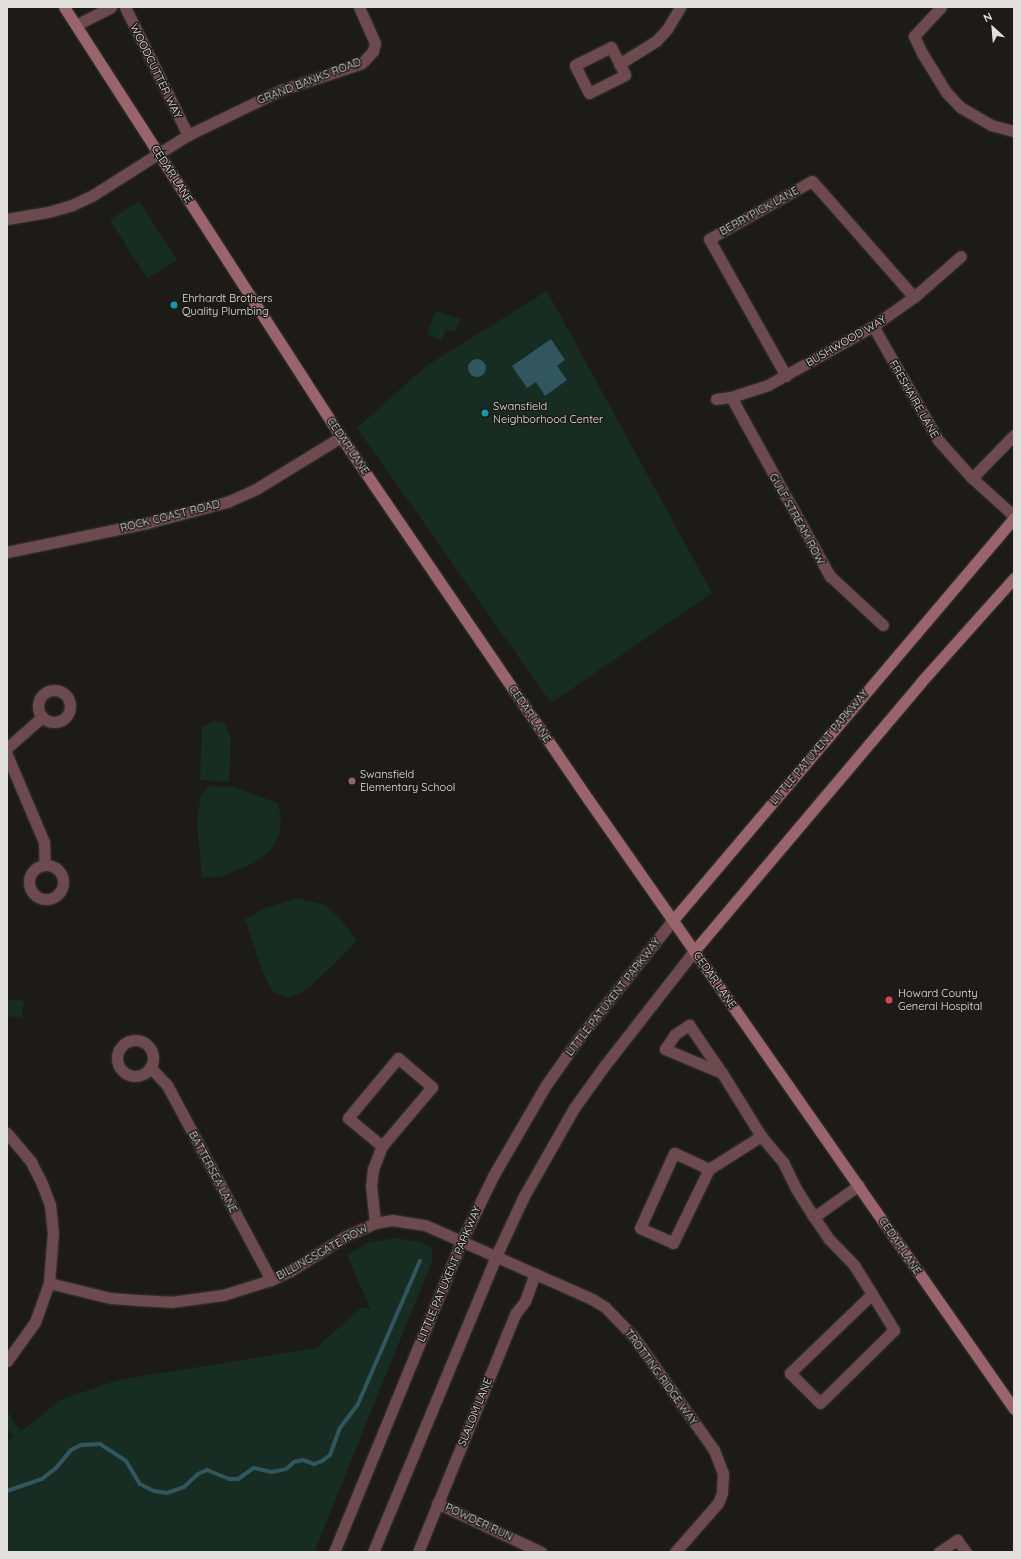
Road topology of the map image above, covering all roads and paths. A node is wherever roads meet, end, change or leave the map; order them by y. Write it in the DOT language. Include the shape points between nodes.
graph roads {
  1 [pos="64,7"];
  2 [pos="111,7"];
  3 [pos="125,7"];
  4 [pos="359,7"];
  5 [pos="680,7"];
  6 [pos="941,7"];
  7 [pos="76,25"];
  8 [pos="619,64"];
  9 [pos="1014,131"];
  10 [pos="188,135"];
  11 [pos="158,153"];
  12 [pos="7,219"];
  13 [pos="961,256"];
  14 [pos="914,297"];
  15 [pos="873,326"];
  16 [pos="786,376"];
  17 [pos="731,397"];
  18 [pos="716,399"];
  19 [pos="1014,435"];
  20 [pos="341,437"];
  21 [pos="972,478"];
  22 [pos="1014,517"];
  23 [pos="7,552"];
  24 [pos="1014,578"];
  25 [pos="883,625"];
  26 [pos="42,717"];
  27 [pos="7,748"];
  28 [pos="7,755"];
  29 [pos="44,865"];
  30 [pos="672,920"];
  31 [pos="694,951"];
  32 [pos="150,1067"];
  33 [pos="722,1073"];
  34 [pos="7,1133"];
  35 [pos="761,1136"];
  36 [pos="382,1146"];
  37 [pos="709,1169"];
  38 [pos="859,1185"];
  39 [pos="814,1217"];
  40 [pos="375,1223"];
  41 [pos="461,1242"];
  42 [pos="496,1256"];
  43 [pos="536,1274"];
  44 [pos="271,1280"];
  45 [pos="49,1283"];
  46 [pos="872,1294"];
  47 [pos="7,1361"];
  48 [pos="1014,1409"];
  49 [pos="437,1503"];
  50 [pos="334,1552"];
  51 [pos="373,1552"];
  52 [pos="418,1552"];
  53 [pos="541,1552"];
  54 [pos="675,1552"];
  55 [pos="939,1552"];
  56 [pos="966,1552"];
  1 -- 7 [label="main road, CEDAR LANE"];
  2 -- 7 [label="street"];
  3 -- 10 [label="street, WOODCUTTER WAY"];
  4 -- 10 [label="street, GRAND BANKS ROAD" via="375,43 373,51 362,63 282,90"];
  5 -- 8 [label="street" via="667,29 656,41"];
  6 -- 9 [label="street" via="914,36 922,52 946,92 960,107 991,125"];
  7 -- 11 [label="main road, CEDAR LANE"];
  8 -- 8 [label="street" via="611,47 575,65 589,93 625,74"];
  10 -- 11 [label="street, GRAND BANKS ROAD"];
  11 -- 12 [label="street, GRAND BANKS ROAD" via="93,195 72,205"];
  11 -- 20 [label="main road, CEDAR LANE"];
  13 -- 14 [label="street, BUSHWOOD WAY"];
  14 -- 15 [label="street, BUSHWOOD WAY"];
  14 -- 16 [label="street, BERRYPICK LANE" via="812,181 709,239"];
  15 -- 16 [label="street, BUSHWOOD WAY"];
  15 -- 21 [label="street, FRESHAIRE LANE" via="924,418 954,459"];
  16 -- 17 [label="street, BUSHWOOD WAY"];
  17 -- 18 [label="street, BUSHWOOD WAY"];
  17 -- 25 [label="street, GULF STREAM ROW" via="830,576"];
  19 -- 21 [label="street"];
  20 -- 23 [label="street, ROCK COAST ROAD" via="256,489 227,502 161,520"];
  20 -- 30 [label="main road, CEDAR LANE"];
  21 -- 22 [label="street, FRESHAIRE LANE"];
  22 -- 30 [label="main road, LITTLE PATUXENT PARKWAY"];
  24 -- 31 [label="main road" via="921,682"];
  26 -- 27 [label="street"];
  28 -- 29 [label="street" via="44,842"];
  30 -- 31 [label="main road, CEDAR LANE"];
  30 -- 41 [label="street, LITTLE PATUXENT PARKWAY" via="546,1085 517,1132"];
  31 -- 38 [label="main road, CEDAR LANE"];
  31 -- 42 [label="street" via="633,1027 574,1108 524,1196"];
  32 -- 44 [label="street, BATTERSEA LANE" via="167,1085"];
  33 -- 33 [label="street" via="689,1025 675,1034 665,1049"];
  33 -- 35 [label="street"];
  34 -- 45 [label="street" via="31,1162 50,1205 53,1232"];
  35 -- 37 [label="street"];
  35 -- 39 [label="street" via="783,1162"];
  36 -- 36 [label="street" via="348,1118 398,1058 432,1087"];
  36 -- 40 [label="street" via="373,1169"];
  37 -- 37 [label="street" via="674,1153 640,1228 673,1243"];
  38 -- 39 [label="street"];
  38 -- 48 [label="main road, CEDAR LANE"];
  39 -- 46 [label="street" via="854,1265"];
  40 -- 41 [label="street, BILLINGSGATE ROW" via="392,1220 425,1225"];
  40 -- 44 [label="street, BILLINGSGATE ROW" via="346,1236 306,1263"];
  41 -- 42 [label="street, BILLINGSGATE ROW"];
  41 -- 50 [label="street, LITTLE PATUXENT PARKWAY"];
  42 -- 43 [label="street, TROTTING RIDGE WAY"];
  42 -- 51 [label="street"];
  43 -- 49 [label="street, SLALOM LANE" via="525,1301 516,1314"];
  43 -- 54 [label="street, TROTTING RIDGE WAY" via="592,1299 618,1319 633,1336 714,1450 723,1473 722,1493 712,1513"];
  44 -- 45 [label="street, BILLINGSGATE ROW" via="223,1296 171,1302 110,1298"];
  45 -- 47 [label="street" via="35,1322"];
  46 -- 46 [label="street" via="790,1373 820,1403 894,1330"];
  49 -- 52 [label="street, SLALOM LANE"];
  49 -- 53 [label="street, POWDER RUN"];
  55 -- 56 [label="street" via="957,1540"];
}
